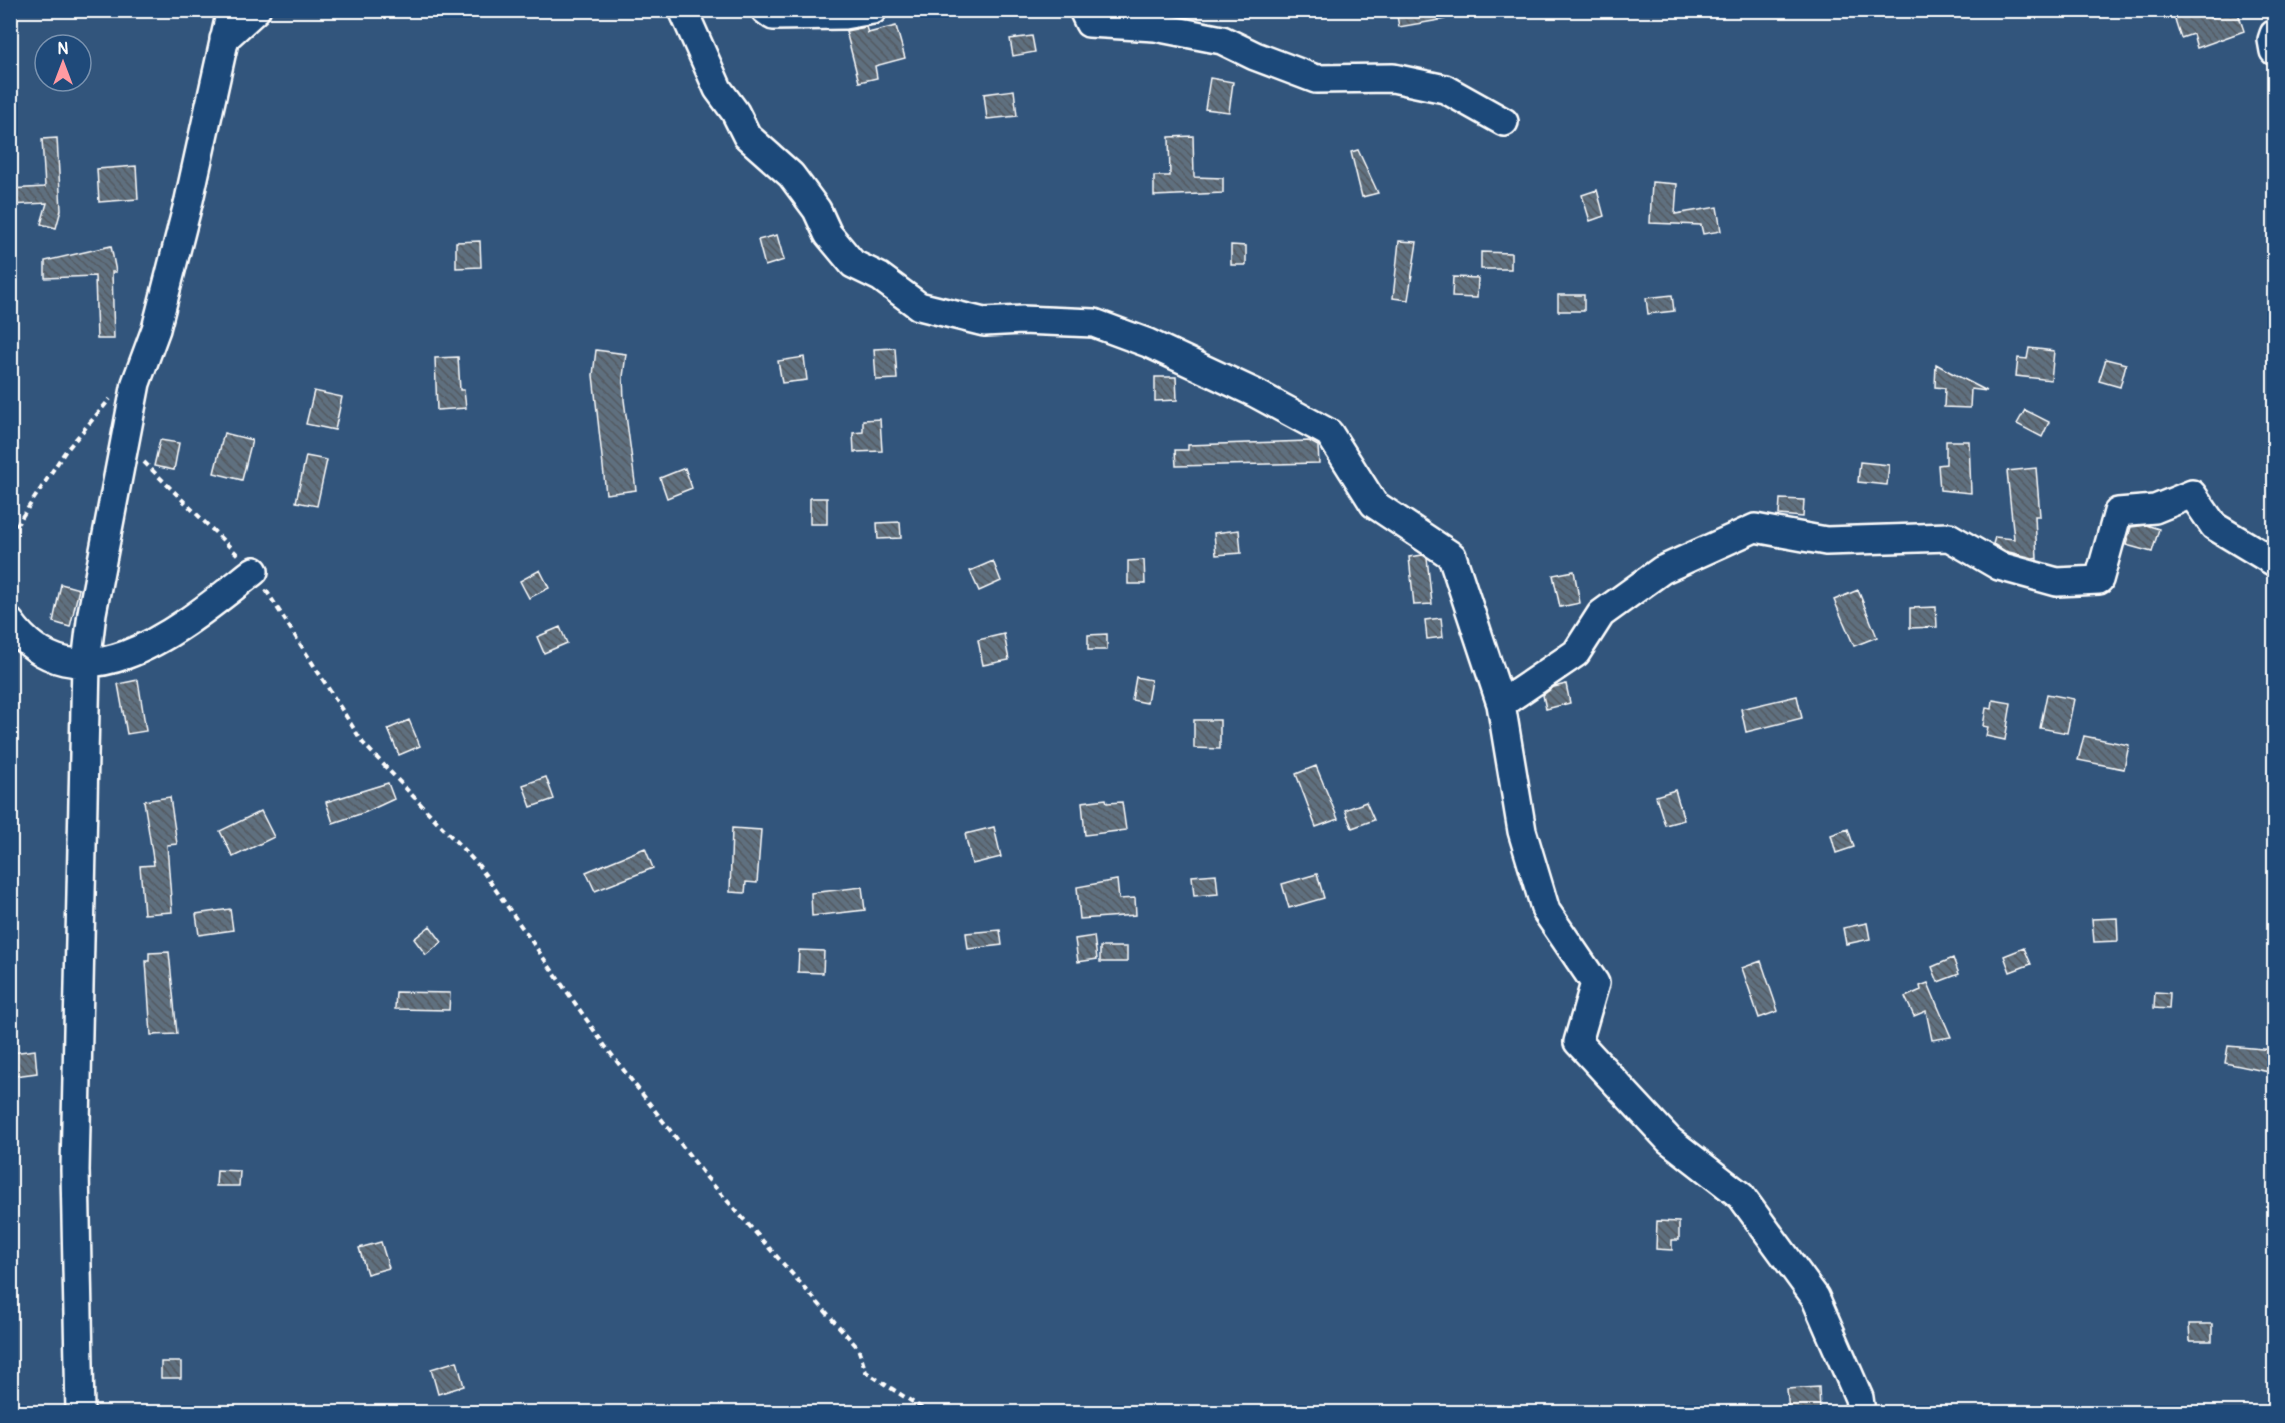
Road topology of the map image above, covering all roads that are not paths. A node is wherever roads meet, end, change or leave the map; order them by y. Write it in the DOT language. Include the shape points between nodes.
graph roads {
  1 [pos="231,10"];
  2 [pos="256,10"];
  3 [pos="683,10"];
  4 [pos="765,10"];
  5 [pos="873,10"];
  6 [pos="1083,10"];
  7 [pos="2274,34"];
  8 [pos="224,39"];
  9 [pos="2274,51"];
  10 [pos="1504,122"];
  11 [pos="2274,562"];
  12 [pos="254,570"];
  13 [pos="10,622"];
  14 [pos="86,663"];
  15 [pos="1501,704"];
  16 [pos="80,1413"];
  17 [pos="1861,1413"];
  1 -- 8 [label="street"];
  2 -- 8 [label="street"];
  3 -- 15 [label="street" via="718,89 747,136 791,175 817,210 828,234 853,264 880,277 919,306 984,322 1094,323 1148,343 1255,393 1329,434 1374,504 1452,556"];
  4 -- 5 [label="street" via="773,16 844,15"];
  6 -- 10 [label="street" via="1089,23 1155,27 1222,40 1316,79 1393,78 1445,89"];
  7 -- 9 [label="street"];
  8 -- 14 [label="street" via="156,329 136,383"];
  11 -- 15 [label="street" via="2214,526 2192,494 2154,509 2118,512 2099,580 2056,582 1999,566 1949,537 1826,541 1755,528 1662,570 1600,614 1576,653"];
  12 -- 14 [label="street" via="178,630 118,660"];
  13 -- 14 [label="street" via="36,648 53,657"];
  14 -- 16 [label="street" via="75,1170"];
  15 -- 17 [label="street" via="1522,831 1546,911 1595,983 1578,1042 1669,1140 1741,1196 1815,1297 1859,1398"];
}
